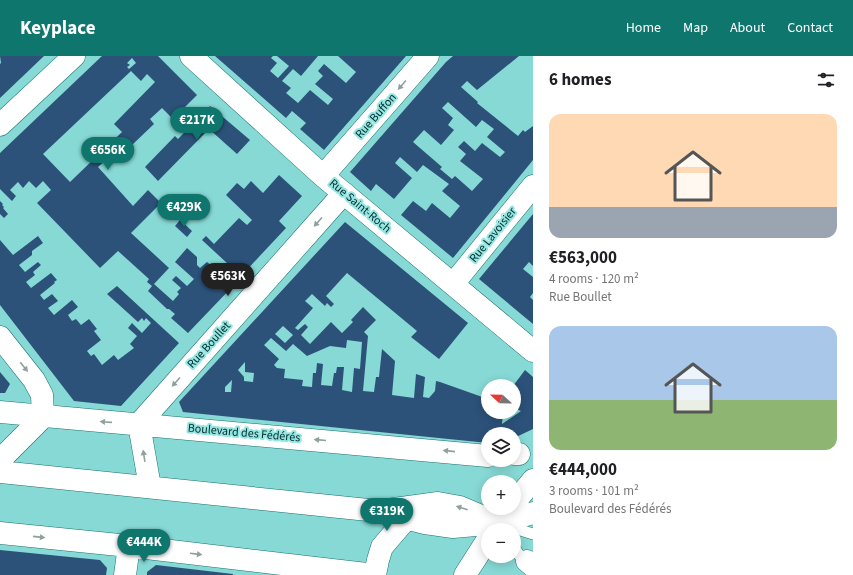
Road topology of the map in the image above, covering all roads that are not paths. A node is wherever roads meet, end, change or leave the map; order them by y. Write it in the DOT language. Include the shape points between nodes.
graph roads {
  1 [pos="74,56"];
  2 [pos="191,56"];
  3 [pos="428,56"];
  4 [pos="0,125"];
  5 [pos="323,176"];
  6 [pos="533,186"];
  7 [pos="344,193"];
  8 [pos="453,284"];
  9 [pos="0,337"];
  10 [pos="533,351"];
  11 [pos="0,412"];
  12 [pos="43,417"];
  13 [pos="139,424"];
  14 [pos="481,455"];
  15 [pos="0,460"];
  16 [pos="0,472"];
  17 [pos="533,480"];
  18 [pos="150,487"];
  19 [pos="521,495"];
  20 [pos="378,511"];
  21 [pos="533,513"];
  22 [pos="406,519"];
  23 [pos="492,523"];
  24 [pos="506,523"];
  25 [pos="481,526"];
  26 [pos="521,531"];
  27 [pos="0,533"];
  28 [pos="533,534"];
  29 [pos="129,546"];
  30 [pos="481,552"];
  31 [pos="125,575"];
  32 [pos="466,575"];
  1 -- 4 [label="street"];
  2 -- 5 [label="street, Rue Saint-Roch"];
  3 -- 5 [label="street, Rue Buffon, one-way"];
  5 -- 7 [label="street, Rue Saint-Roch"];
  6 -- 8 [label="street, Rue Lavoisier"];
  7 -- 8 [label="street, Rue Saint-Roch"];
  7 -- 13 [label="street, Rue Boullet, one-way"];
  8 -- 10 [label="street, Rue Saint-Roch"];
  9 -- 12 [label="street, one-way" via="34,380 42,395"];
  11 -- 12 [label="street, Boulevard des Fédérés"];
  13 -- 12 [label="street, Boulevard des Fédérés, one-way"];
  12 -- 15 [label="street"];
  14 -- 13 [label="street, Boulevard des Fédérés, one-way"];
  18 -- 13 [label="street, one-way"];
  16 -- 18 [label="street"];
  17 -- 19 [label="street"];
  18 -- 20 [label="street"];
  20 -- 22 [label="street"];
  23 -- 20 [label="street, one-way" via="460,507 438,503"];
  21 -- 24 [label="street"];
  22 -- 25 [label="street" via="453,527"];
  29 -- 22 [label="street, one-way" via="375,575 382,546"];
  26 -- 28 [label="lane"];
  27 -- 29 [label="street, one-way"];
  29 -- 31 [label="street"];
  30 -- 32 [label="street"];
}
